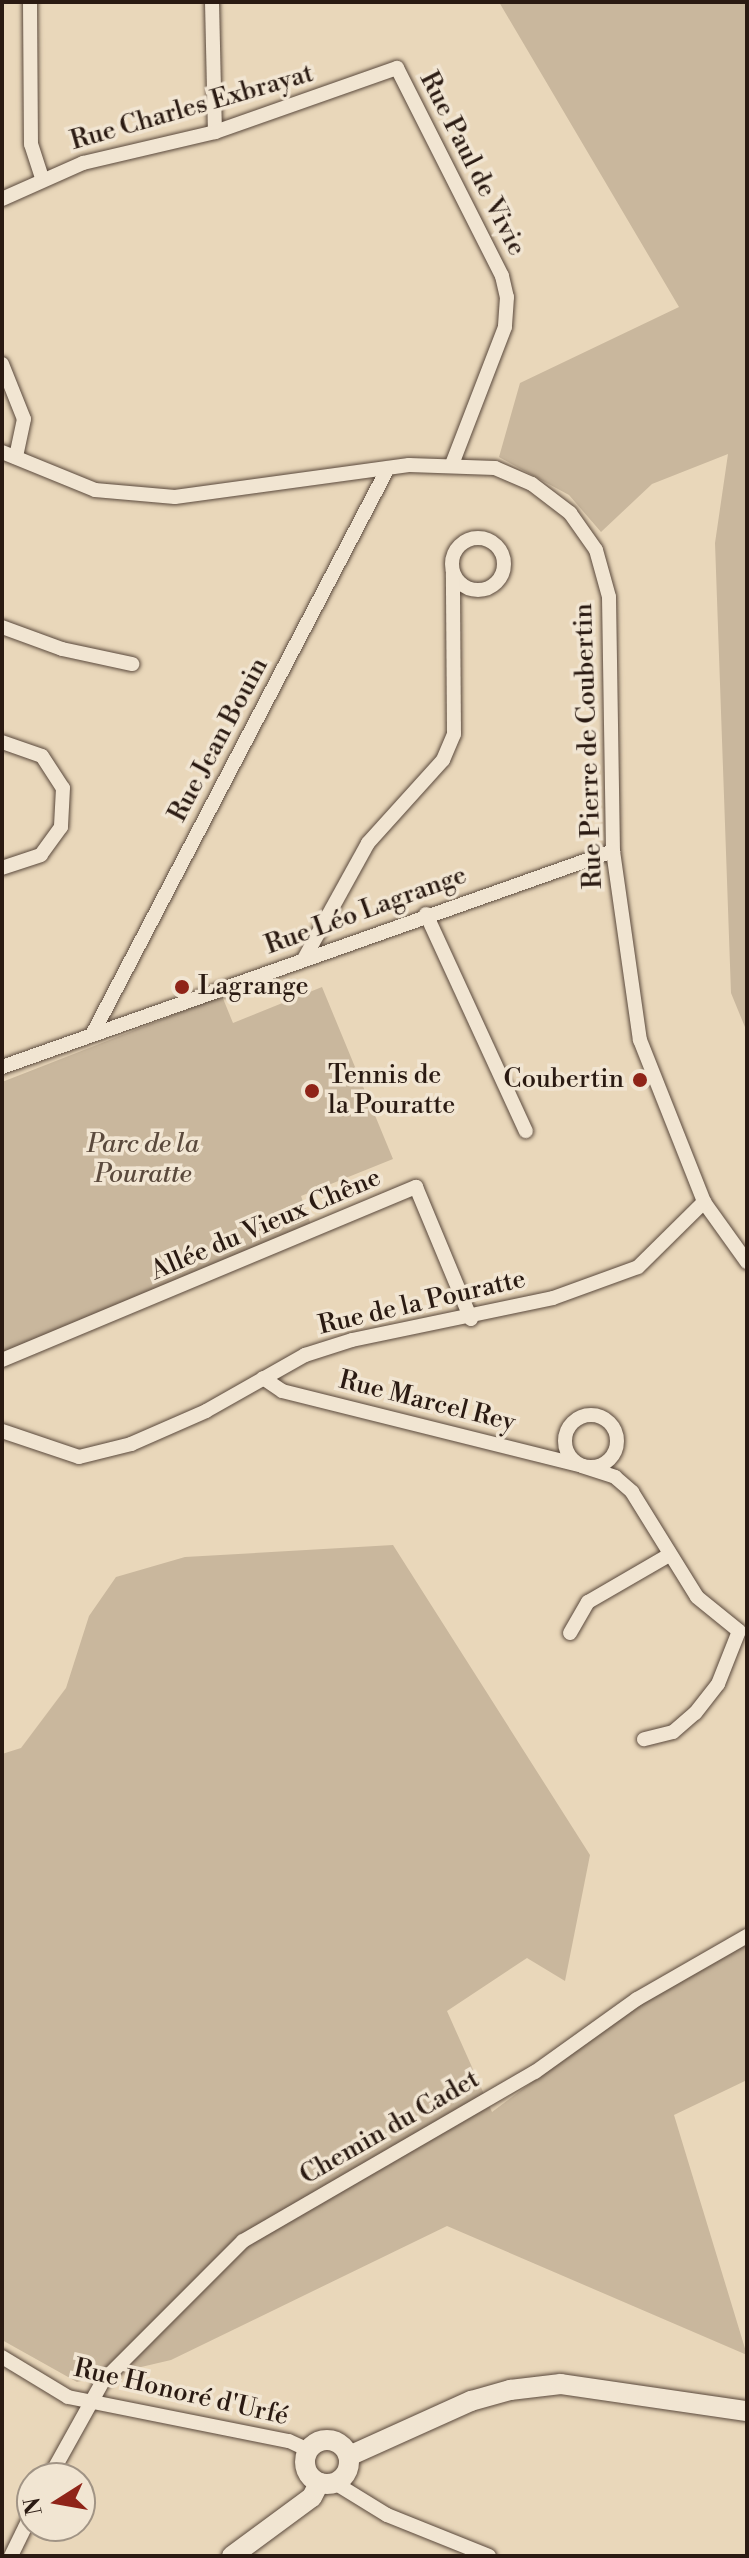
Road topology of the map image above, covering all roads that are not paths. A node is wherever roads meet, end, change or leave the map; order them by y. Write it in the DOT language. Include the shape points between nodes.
graph roads {
  1 [pos="30,2"];
  2 [pos="212,2"];
  3 [pos="397,68"];
  4 [pos="215,132"];
  5 [pos="43,180"];
  6 [pos="2,199"];
  7 [pos="2,364"];
  8 [pos="9,454"];
  9 [pos="452,464"];
  10 [pos="388,468"];
  11 [pos="453,573"];
  12 [pos="2,627"];
  13 [pos="132,664"];
  14 [pos="2,742"];
  15 [pos="613,851"];
  16 [pos="2,868"];
  17 [pos="426,914"];
  18 [pos="304,959"];
  19 [pos="93,1033"];
  20 [pos="2,1067"];
  21 [pos="526,1131"];
  22 [pos="704,1202"];
  23 [pos="747,1262"];
  24 [pos="471,1319"];
  25 [pos="2,1360"];
  26 [pos="263,1378"];
  27 [pos="2,1431"];
  28 [pos="669,1555"];
  29 [pos="743,1630"];
  30 [pos="570,1633"];
  31 [pos="644,1739"];
  32 [pos="747,1936"];
  33 [pos="2,2357"];
  34 [pos="91,2403"];
  35 [pos="747,2411"];
  36 [pos="308,2450"];
  37 [pos="349,2456"];
  38 [pos="58,2462"];
  39 [pos="327,2483"];
  40 [pos="232,2556"];
  41 [pos="489,2556"];
  1 -- 5 [label="street" via="31,144"];
  2 -- 4 [label="street"];
  3 -- 4 [label="street, Rue Charles Exbrayat"];
  3 -- 9 [label="street, Rue Paul de Vivie" via="502,276 507,297 505,327"];
  4 -- 5 [label="street, Rue Charles Exbrayat" via="83,163"];
  5 -- 6 [label="street, Rue Charles Exbrayat"];
  7 -- 8 [label="street" via="24,419"];
  8 -- 10 [label="street, Rue Pierre de Coubertin" via="95,490 175,497"];
  9 -- 10 [label="street, Rue Pierre de Coubertin"];
  9 -- 15 [label="street, Rue Pierre de Coubertin" via="495,468 532,484 570,513 596,550 609,597"];
  10 -- 19 [label="street, Rue Jean Bouin"];
  11 -- 18 [label="street" via="454,734 443,760 368,843"];
  12 -- 13 [label="street" via="62,649"];
  14 -- 16 [label="street" via="42,756 63,788 61,827 41,855"];
  15 -- 17 [label="street, Rue Léo Lagrange"];
  15 -- 22 [label="street, Rue Pierre de Coubertin" via="640,1040"];
  17 -- 18 [label="street, Rue Léo Lagrange"];
  17 -- 21 [label="street"];
  18 -- 19 [label="street, Rue Léo Lagrange"];
  19 -- 20 [label="street, Rue Léo Lagrange"];
  22 -- 23 [label="street, Rue Pierre de Coubertin"];
  22 -- 24 [label="street, Rue de la Pouratte" via="638,1267 553,1298"];
  24 -- 25 [label="street, Allée du Vieux Chêne" via="416,1187"];
  24 -- 26 [label="street, Rue de la Pouratte" via="352,1340 305,1355"];
  26 -- 27 [label="street, Rue de la Pouratte" via="156,1436 79,1457"];
  26 -- 28 [label="street, Rue Marcel Rey" via="282,1391 615,1477 632,1492"];
  28 -- 29 [label="street, Rue Marcel Rey" via="697,1597"];
  28 -- 30 [label="street" via="588,1602"];
  29 -- 31 [label="street, Rue Marcel Rey" via="718,1684 695,1713 673,1732"];
  32 -- 34 [label="street, Chemin du Cadet" via="625,2007 535,2072 243,2241 103,2381"];
  33 -- 34 [label="street, Rue Honoré d'Urfé" via="68,2397"];
  34 -- 36 [label="street, Rue Honoré d'Urfé" via="289,2441"];
  34 -- 38 [label="street, Chemin du Cadet"];
  35 -- 37 [label="main road" via="561,2384 471,2401"];
  36 -- 37 [label="main road" via="330,2440"];
  36 -- 39 [label="main road" via="306,2469"];
  37 -- 39 [label="main road" via="346,2475"];
  39 -- 40 [label="main road"];
  39 -- 41 [label="street" via="387,2515"];
}
